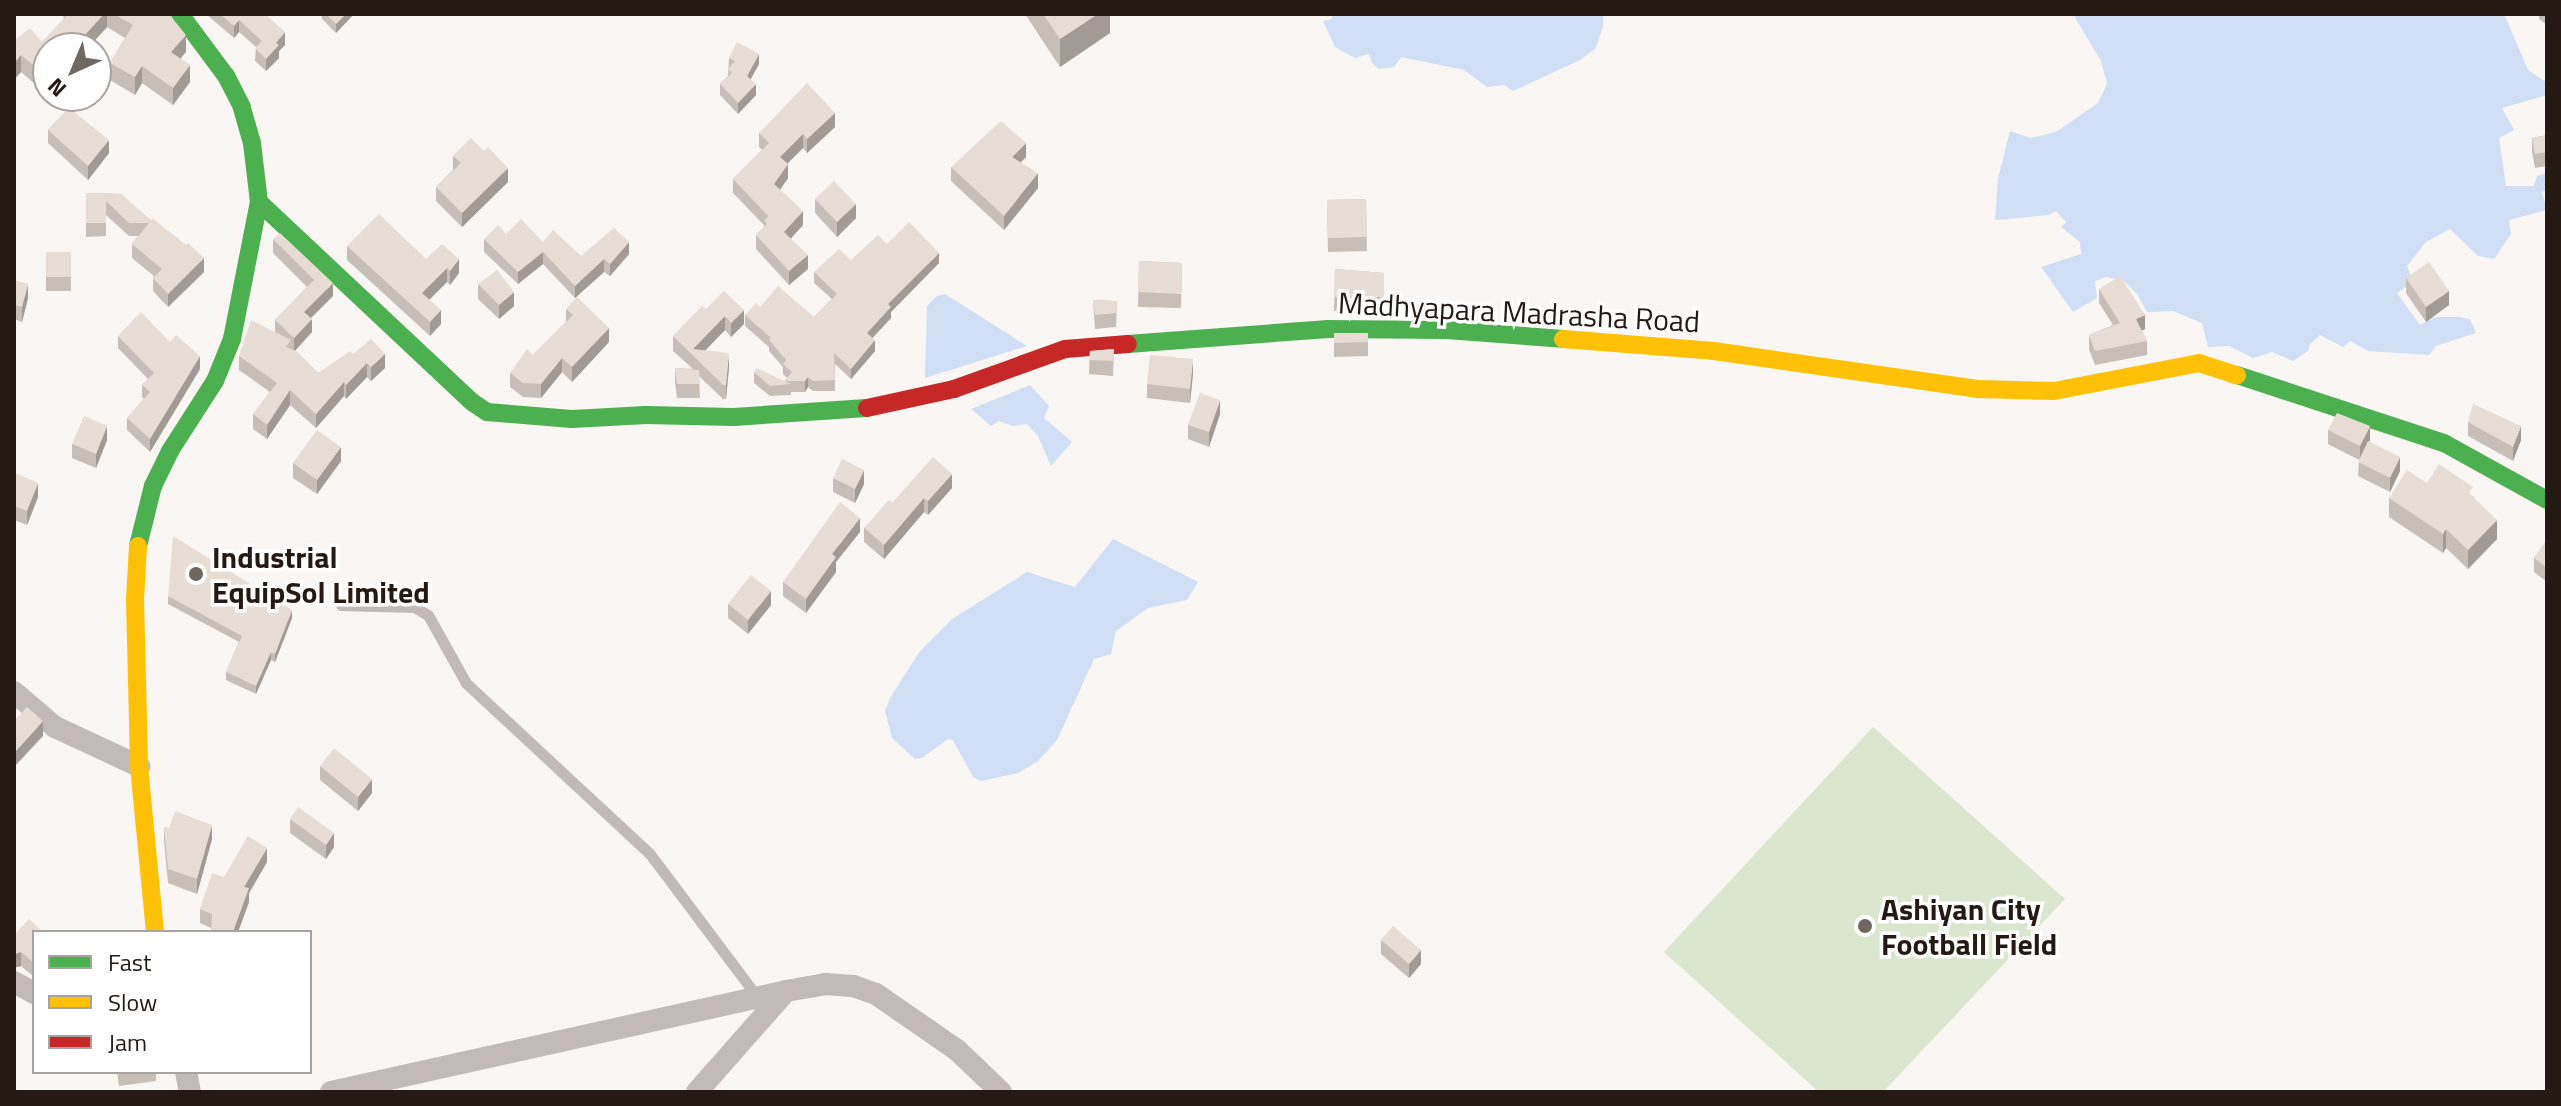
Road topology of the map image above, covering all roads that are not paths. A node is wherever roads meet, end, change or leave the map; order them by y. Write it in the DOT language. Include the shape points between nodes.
graph roads {
  1 [pos="180,14"];
  2 [pos="259,202"];
  3 [pos="2547,500"];
  4 [pos="341,605"];
  5 [pos="14,692"];
  6 [pos="139,766"];
  7 [pos="155,930"];
  8 [pos="14,982"];
  9 [pos="786,991"];
  10 [pos="32,992"];
  11 [pos="759,999"];
  12 [pos="331,1092"];
  13 [pos="697,1092"];
  14 [pos="1001,1092"];
  1 -- 2 [label="street" via="242,107"];
  2 -- 3 [label="street, Madhyapara Madrasha Road" via="487,412 572,419 734,417 876,407 954,389 1065,349 1328,329 1447,330 1714,351 1977,389 2054,391 2199,363 2444,443"];
  2 -- 6 [label="street" via="232,339 215,381 159,475 139,533"];
  4 -- 11 [label="lane" via="414,607 428,615 466,683 650,854"];
  5 -- 6 [label="street" via="55,727"];
  6 -- 7 [label="street"];
  8 -- 10 [label="street"];
  9 -- 11 [label="street"];
  9 -- 13 [label="street"];
  9 -- 14 [label="street" via="825,984 876,994 957,1050"];
  11 -- 12 [label="street"];
}
